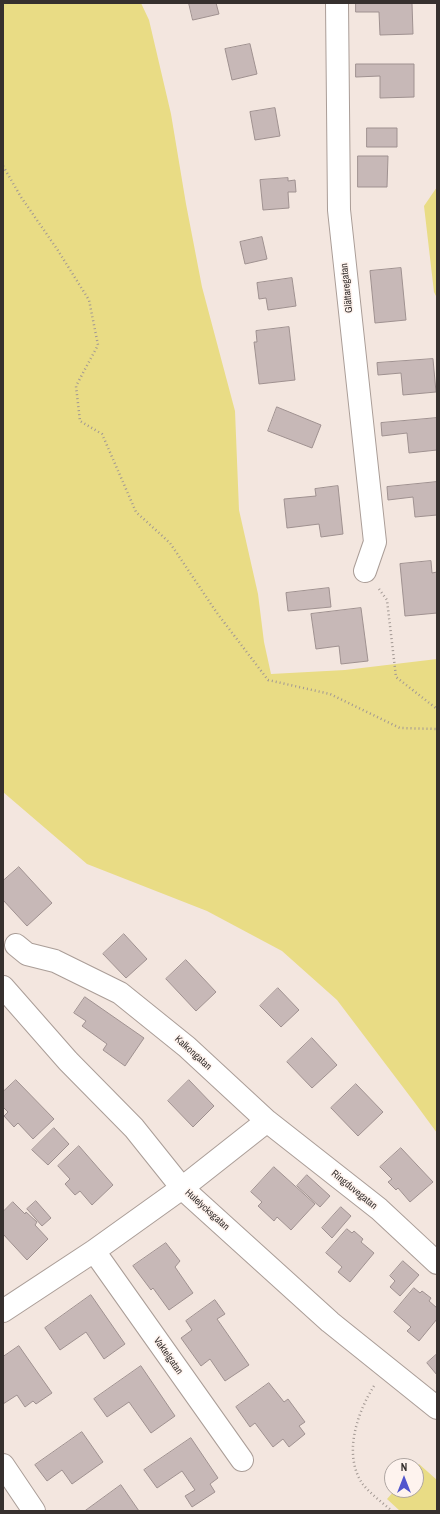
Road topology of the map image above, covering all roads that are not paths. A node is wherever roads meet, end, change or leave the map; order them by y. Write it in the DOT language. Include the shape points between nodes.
graph roads {
  1 [pos="338,3"];
  2 [pos="365,571"];
  3 [pos="16,945"];
  4 [pos="3,988"];
  5 [pos="267,1122"];
  6 [pos="182,1188"];
  7 [pos="94,1251"];
  8 [pos="437,1263"];
  9 [pos="3,1311"];
  10 [pos="437,1408"];
  11 [pos="242,1460"];
  12 [pos="3,1465"];
  13 [pos="34,1511"];
  1 -- 2 [label="street, Glättaregatan" via="339,210 375,542"];
  3 -- 5 [label="street, Kalkongatan" via="27,954 55,961 120,993 187,1046"];
  4 -- 6 [label="street, Hulelycksgatan" via="68,1061 134,1128"];
  5 -- 6 [label="street"];
  5 -- 8 [label="street, Ringduvegatan" via="379,1209"];
  6 -- 7 [label="street"];
  6 -- 10 [label="street, Hulelycksgatan" via="330,1322"];
  7 -- 9 [label="street"];
  7 -- 11 [label="street, Vaktelgatan"];
  12 -- 13 [label="street"];
}
